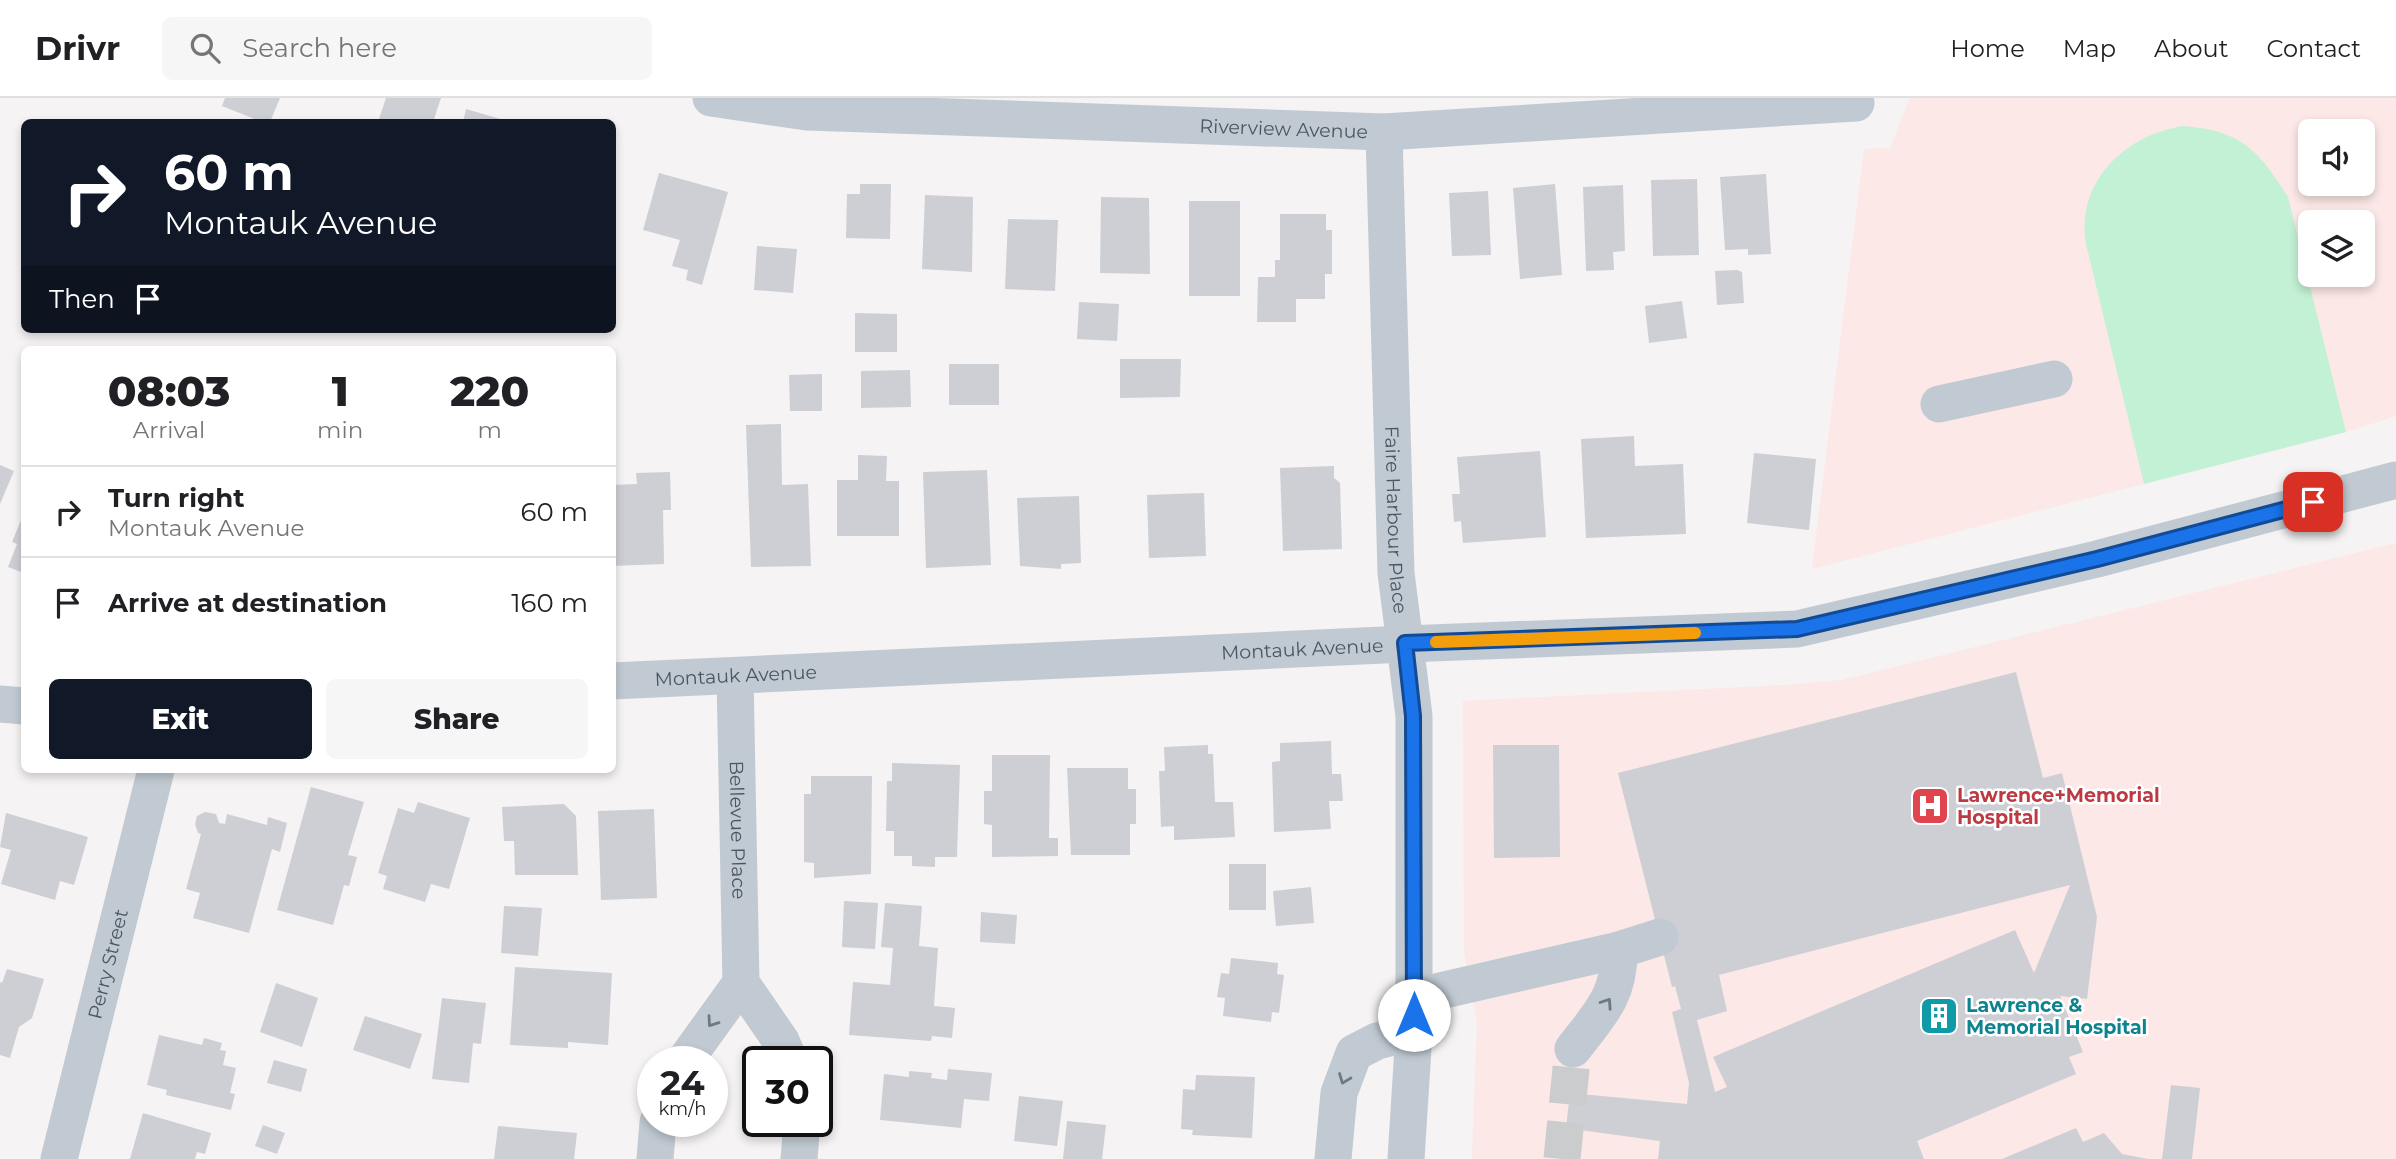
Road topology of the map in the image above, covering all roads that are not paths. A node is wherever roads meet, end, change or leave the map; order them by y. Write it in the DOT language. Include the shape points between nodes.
graph roads {
  1 [pos="711,98"];
  2 [pos="1856,103"];
  3 [pos="1617,108"];
  4 [pos="1384,132"];
  5 [pos="2054,379"];
  6 [pos="1939,404"];
  7 [pos="2396,480"];
  8 [pos="1405,643"];
  9 [pos="736,676"];
  10 [pos="616,681"];
  11 [pos="0,704"];
  12 [pos="21,706"];
  13 [pos="155,773"];
  14 [pos="1660,937"];
  15 [pos="1619,950"];
  16 [pos="741,983"];
  17 [pos="1414,1015"];
  18 [pos="696,1046"];
  19 [pos="783,1046"];
  20 [pos="1573,1049"];
  21 [pos="657,1137"];
  22 [pos="801,1137"];
  23 [pos="59,1159"];
  24 [pos="655,1159"];
  25 [pos="799,1159"];
  26 [pos="1333,1159"];
  27 [pos="1406,1159"];
  1 -- 4 [label="street, Riverview Avenue" via="807,113"];
  2 -- 3 [label="street, Riverview Avenue"];
  3 -- 4 [label="street, Riverview Avenue"];
  4 -- 8 [label="street, Faire Harbour Place" via="1396,573"];
  5 -- 6 [label="street"];
  7 -- 8 [label="street, Montauk Avenue" via="2097,559 1797,629"];
  8 -- 9 [label="street, Montauk Avenue"];
  8 -- 17 [label="street, Faire Harbour Place" via="1413,716"];
  9 -- 10 [label="street, Montauk Avenue"];
  9 -- 16 [label="street, Bellevue Place"];
  11 -- 12 [label="street"];
  13 -- 23 [label="street, Perry Street"];
  14 -- 15 [label="street"];
  15 -- 17 [label="street"];
  20 -- 15 [label="street, one-way" via="1614,992 1620,976"];
  16 -- 18 [label="street, one-way"];
  16 -- 19 [label="street"];
  17 -- 26 [label="street, one-way" via="1354,1053 1339,1093"];
  17 -- 27 [label="street, Faire Harbour Place"];
  21 -- 24 [label="street"];
  22 -- 25 [label="street"];
}
